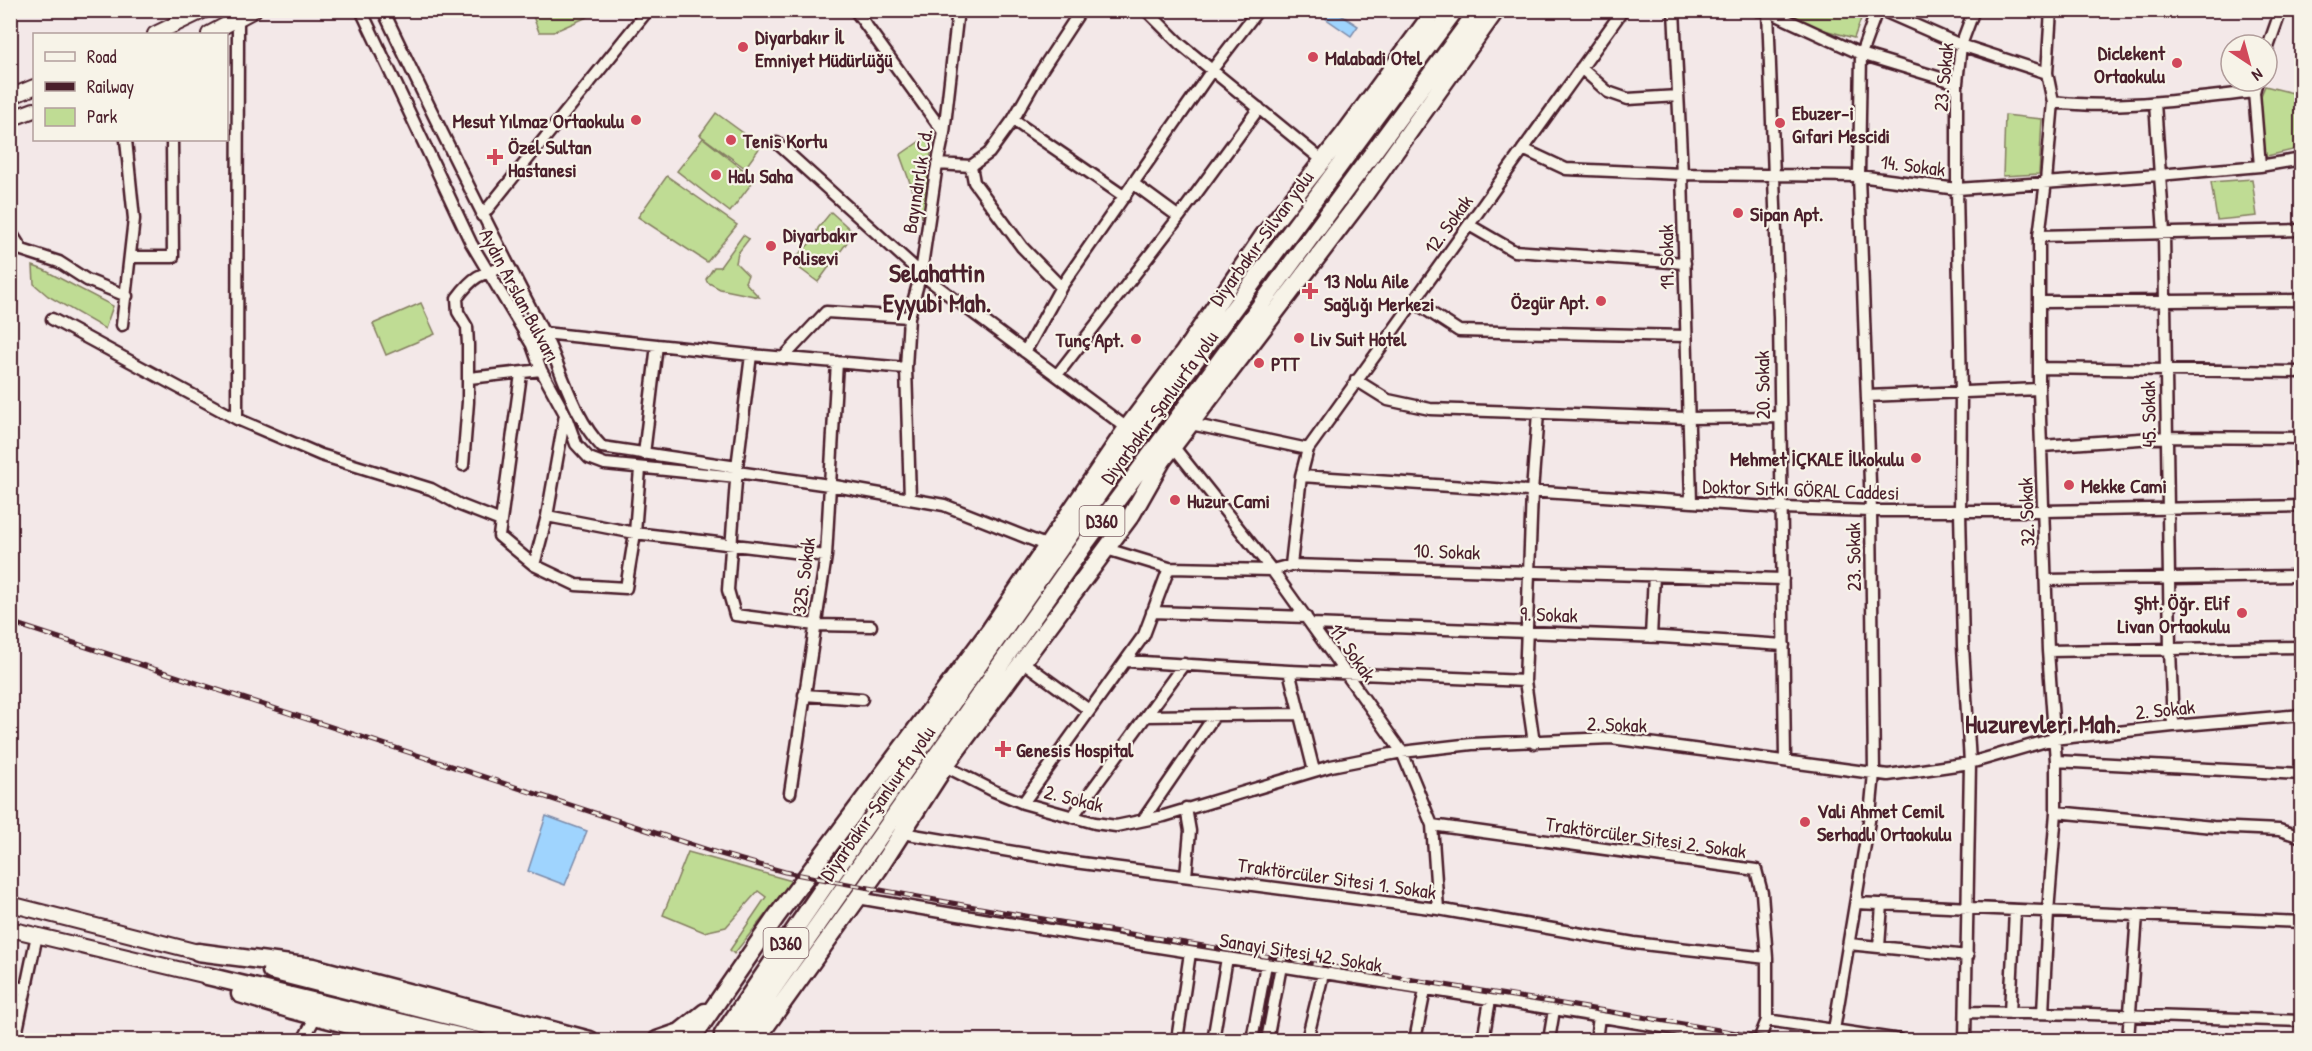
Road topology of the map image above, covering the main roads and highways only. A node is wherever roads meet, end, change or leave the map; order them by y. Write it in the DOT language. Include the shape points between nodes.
graph roads {
  1 [pos="254,10"];
  2 [pos="1435,10"];
  3 [pos="1455,10"];
  4 [pos="1478,10"];
  5 [pos="1497,10"];
  6 [pos="201,11"];
  7 [pos="157,33"];
  8 [pos="211,33"];
  9 [pos="33,87"];
  10 [pos="10,97"];
  11 [pos="33,110"];
  12 [pos="10,118"];
  13 [pos="1330,180"];
  14 [pos="1227,289"];
  15 [pos="1054,548"];
  16 [pos="1052,594"];
  17 [pos="1034,647"];
  18 [pos="947,688"];
  19 [pos="918,752"];
  20 [pos="10,904"];
  21 [pos="10,928"];
  22 [pos="198,952"];
  23 [pos="207,976"];
  24 [pos="786,997"];
  25 [pos="712,1009"];
  26 [pos="357,1034"];
  27 [pos="730,1037"];
  28 [pos="406,1041"];
  29 [pos="475,1041"];
  30 [pos="543,1041"];
  31 [pos="590,1041"];
  32 [pos="657,1041"];
  33 [pos="691,1041"];
  34 [pos="704,1041"];
  35 [pos="756,1041"];
  36 [pos="772,1041"];
  1 -- 8 [label="main road"];
  2 -- 14 [label="highway"];
  3 -- 13 [label="highway, Diyarbakır-Silvan yolu / D360"];
  4 -- 16 [label="highway, Diyarbakır-Şanlıurfa yolu / D360"];
  5 -- 17 [label="highway" via="1360,201 1162,461 1132,514"];
  6 -- 7 [label="main road"];
  9 -- 10 [label="main road"];
  11 -- 12 [label="main road"];
  13 -- 14 [label="highway"];
  13 -- 15 [label="highway, Diyarbakır-Silvan yolu / D360"];
  14 -- 15 [label="highway" via="1128,428"];
  15 -- 18 [label="highway, D360"];
  15 -- 19 [label="highway, D360"];
  16 -- 17 [label="main road"];
  16 -- 27 [label="highway, Diyarbakır-Şanlıurfa yolu / D360"];
  17 -- 24 [label="highway" via="945,766 858,898"];
  18 -- 19 [label="highway"];
  18 -- 25 [label="highway, D360"];
  19 -- 27 [label="highway, D360" via="848,852"];
  20 -- 22 [label="main road"];
  21 -- 23 [label="main road"];
  22 -- 30 [label="highway"];
  22 -- 31 [label="highway" via="314,967"];
  23 -- 26 [label="highway" via="241,995 316,1016"];
  23 -- 29 [label="highway"];
  24 -- 35 [label="highway"];
  24 -- 36 [label="highway"];
  25 -- 32 [label="highway" via="680,1032"];
  25 -- 33 [label="highway, D360"];
  25 -- 34 [label="highway"];
  26 -- 28 [label="highway"];
}
